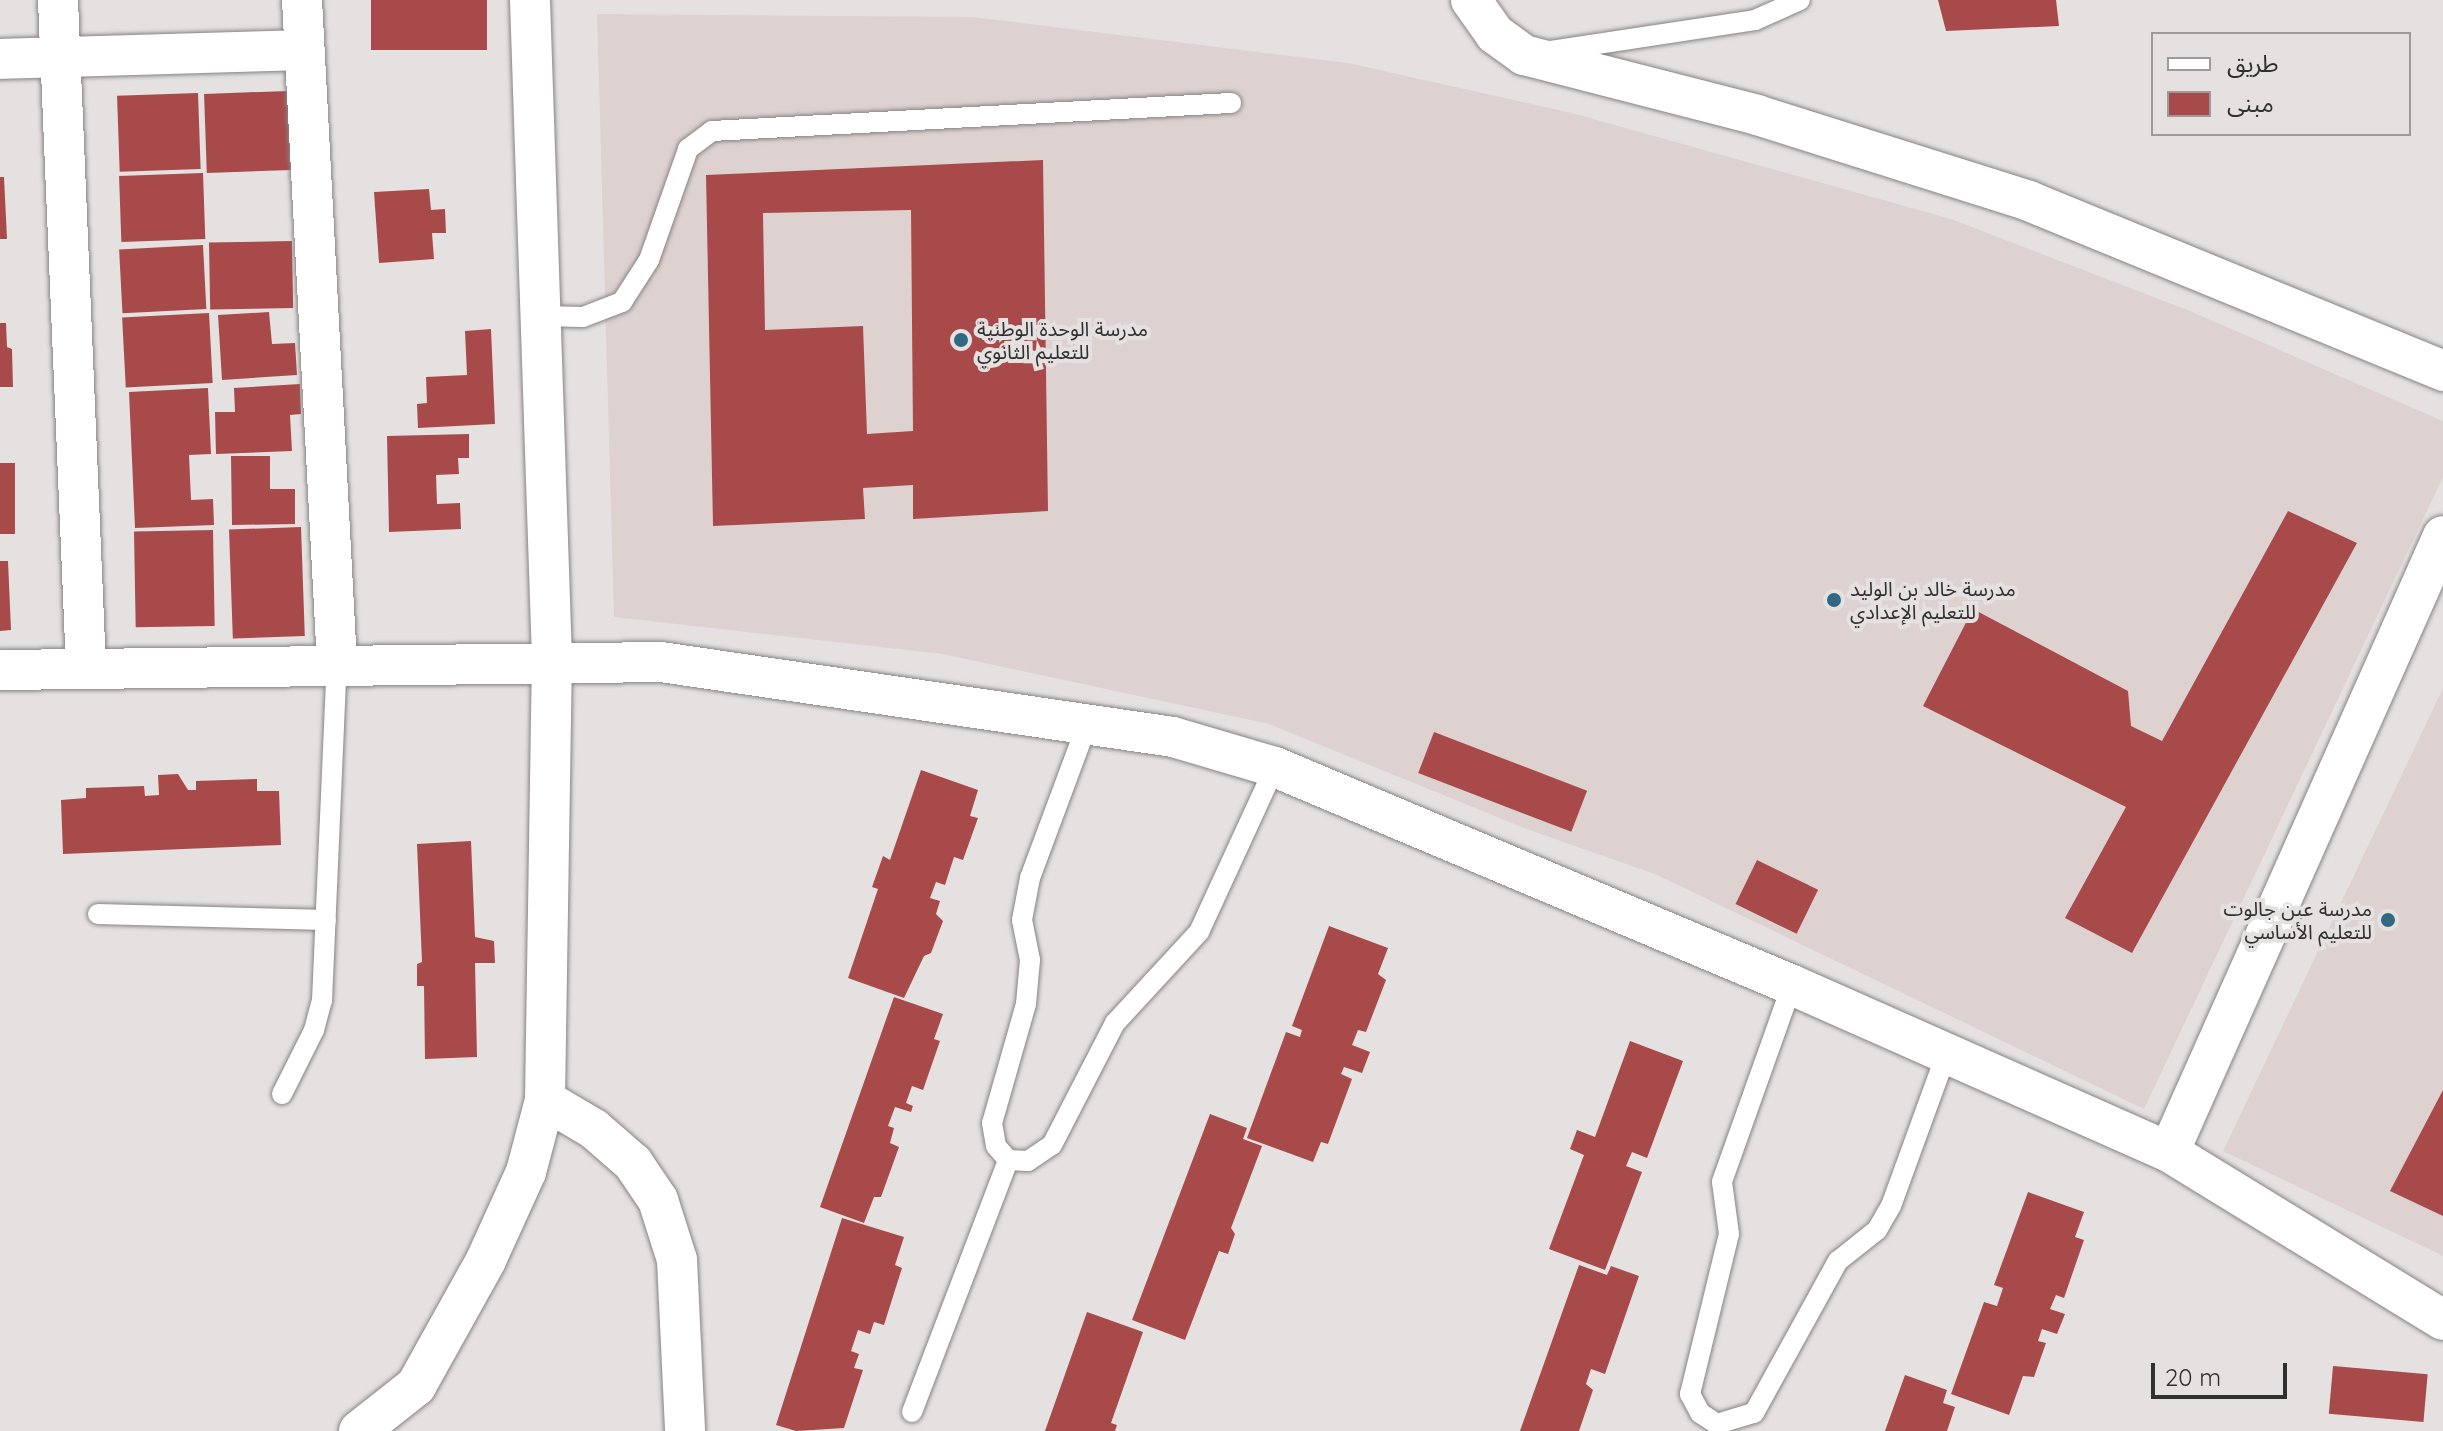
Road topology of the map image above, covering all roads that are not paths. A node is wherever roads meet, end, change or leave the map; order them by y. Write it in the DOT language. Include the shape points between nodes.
graph roads {
  1 [pos="58,0"];
  2 [pos="302,0"];
  3 [pos="530,0"];
  4 [pos="1471,0"];
  5 [pos="1800,0"];
  6 [pos="302,50"];
  7 [pos="1524,55"];
  8 [pos="60,56"];
  9 [pos="0,59"];
  10 [pos="1231,103"];
  11 [pos="541,316"];
  12 [pos="2443,371"];
  13 [pos="2443,536"];
  14 [pos="552,660"];
  15 [pos="337,663"];
  16 [pos="86,667"];
  17 [pos="0,670"];
  18 [pos="1088,722"];
  19 [pos="1275,767"];
  20 [pos="98,914"];
  21 [pos="326,920"];
  22 [pos="1792,985"];
  23 [pos="1947,1052"];
  24 [pos="282,1094"];
  25 [pos="545,1100"];
  26 [pos="2169,1152"];
  27 [pos="1008,1160"];
  28 [pos="2443,1320"];
  29 [pos="416,1386"];
  30 [pos="912,1412"];
  31 [pos="1716,1428"];
  32 [pos="359,1431"];
  33 [pos="413,1431"];
  34 [pos="685,1431"];
  1 -- 8 [label="street"];
  2 -- 6 [label="street"];
  3 -- 11 [label="street"];
  4 -- 7 [label="street" via="1495,34"];
  5 -- 7 [label="lane" via="1755,20"];
  6 -- 8 [label="street"];
  6 -- 15 [label="street"];
  7 -- 12 [label="street" via="1757,115 2029,201"];
  8 -- 9 [label="street"];
  8 -- 16 [label="street"];
  10 -- 11 [label="lane" via="712,131 688,149 649,260 622,302 583,317"];
  11 -- 14 [label="street"];
  13 -- 26 [label="street"];
  14 -- 15 [label="street"];
  14 -- 18 [label="street" via="661,662"];
  14 -- 25 [label="street"];
  15 -- 16 [label="street"];
  15 -- 21 [label="lane"];
  16 -- 17 [label="street"];
  18 -- 19 [label="street" via="1173,737"];
  18 -- 27 [label="lane" via="1030,878 1022,920 1030,960 1026,1004 992,1123 996,1146"];
  19 -- 22 [label="street"];
  19 -- 27 [label="lane" via="1199,932 1115,1023 1052,1145 1028,1161"];
  20 -- 21 [label="lane"];
  21 -- 24 [label="lane" via="322,1001 314,1030"];
  22 -- 23 [label="street"];
  22 -- 31 [label="lane" via="1722,1182 1729,1234 1690,1394"];
  23 -- 26 [label="street"];
  23 -- 31 [label="lane" via="1891,1206 1877,1230 1838,1261 1754,1413"];
  25 -- 29 [label="street" via="526,1172 486,1260"];
  25 -- 34 [label="street" via="594,1129 633,1163 658,1200 677,1260"];
  26 -- 28 [label="street"];
  27 -- 30 [label="lane"];
  29 -- 32 [label="street"];
  29 -- 33 [label="street"];
}
